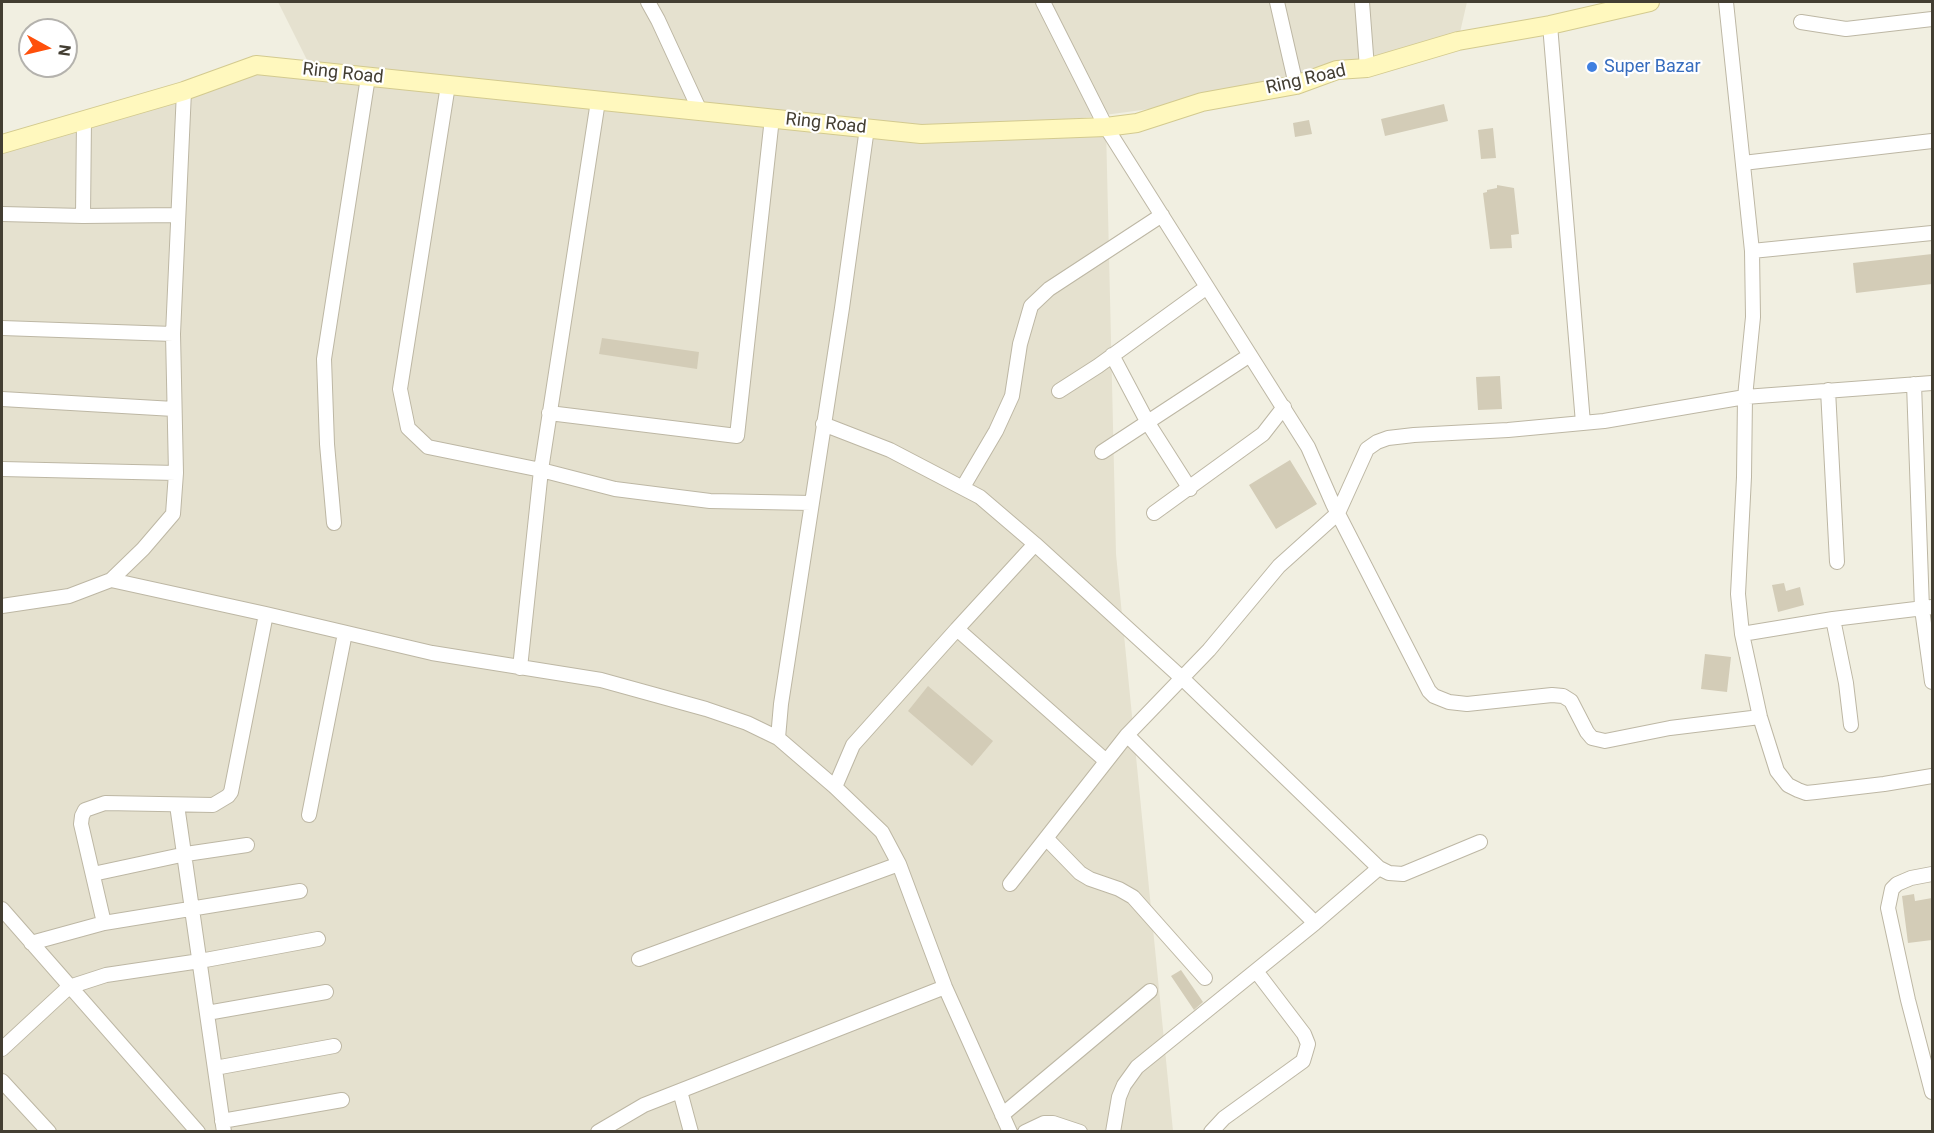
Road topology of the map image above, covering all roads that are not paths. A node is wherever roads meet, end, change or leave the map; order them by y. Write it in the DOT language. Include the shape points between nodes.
graph roads {
  1 [pos="648,2"];
  2 [pos="1043,2"];
  3 [pos="1277,2"];
  4 [pos="1362,2"];
  5 [pos="1650,2"];
  6 [pos="1726,2"];
  7 [pos="1932,20"];
  8 [pos="1801,22"];
  9 [pos="1551,25"];
  10 [pos="1366,68"];
  11 [pos="368,77"];
  12 [pos="448,85"];
  13 [pos="1296,85"];
  14 [pos="184,91"];
  15 [pos="598,101"];
  16 [pos="700,111"];
  17 [pos="772,118"];
  18 [pos="84,120"];
  19 [pos="1106,127"];
  20 [pos="867,128"];
  21 [pos="1932,141"];
  22 [pos="2,144"];
  23 [pos="1743,163"];
  24 [pos="2,214"];
  25 [pos="178,214"];
  26 [pos="1162,215"];
  27 [pos="83,216"];
  28 [pos="1932,233"];
  29 [pos="1752,251"];
  30 [pos="1207,287"];
  31 [pos="2,328"];
  32 [pos="173,334"];
  33 [pos="1112,355"];
  34 [pos="1250,355"];
  35 [pos="1932,383"];
  36 [pos="1914,384"];
  37 [pos="1828,390"];
  38 [pos="1059,391"];
  39 [pos="1745,398"];
  40 [pos="2,399"];
  41 [pos="1284,407"];
  42 [pos="174,408"];
  43 [pos="549,412"];
  44 [pos="1149,423"];
  45 [pos="1583,423"];
  46 [pos="824,424"];
  47 [pos="1102,452"];
  48 [pos="2,469"];
  49 [pos="541,470"];
  50 [pos="176,473"];
  51 [pos="963,487"];
  52 [pos="1190,489"];
  53 [pos="811,503"];
  54 [pos="1154,513"];
  55 [pos="1338,513"];
  56 [pos="334,523"];
  57 [pos="1035,544"];
  58 [pos="1837,562"];
  59 [pos="111,580"];
  60 [pos="2,606"];
  61 [pos="1928,608"];
  62 [pos="266,614"];
  63 [pos="1833,619"];
  64 [pos="957,629"];
  65 [pos="345,633"];
  66 [pos="1742,633"];
  67 [pos="520,668"];
  68 [pos="1183,679"];
  69 [pos="1932,682"];
  70 [pos="1760,717"];
  71 [pos="1851,725"];
  72 [pos="1128,735"];
  73 [pos="778,738"];
  74 [pos="1106,761"];
  75 [pos="1932,776"];
  76 [pos="835,787"];
  77 [pos="177,805"];
  78 [pos="309,815"];
  79 [pos="1046,838"];
  80 [pos="1480,842"];
  81 [pos="247,845"];
  82 [pos="186,854"];
  83 [pos="899,864"];
  84 [pos="1379,868"];
  85 [pos="93,874"];
  86 [pos="1932,874"];
  87 [pos="1010,884"];
  88 [pos="300,891"];
  89 [pos="2,909"];
  90 [pos="193,910"];
  91 [pos="1315,923"];
  92 [pos="104,924"];
  93 [pos="318,939"];
  94 [pos="31,943"];
  95 [pos="639,959"];
  96 [pos="200,962"];
  97 [pos="1256,971"];
  98 [pos="1204,978"];
  99 [pos="69,987"];
  100 [pos="945,987"];
  101 [pos="1150,991"];
  102 [pos="326,992"];
  103 [pos="207,1013"];
  104 [pos="334,1046"];
  105 [pos="2,1049"];
  106 [pos="215,1068"];
  107 [pos="2,1081"];
  108 [pos="680,1091"];
  109 [pos="1932,1092"];
  110 [pos="342,1100"];
  111 [pos="1002,1114"];
  112 [pos="223,1126"];
  113 [pos="49,1131"];
  114 [pos="196,1131"];
  115 [pos="598,1131"];
  116 [pos="691,1131"];
  117 [pos="1010,1131"];
  118 [pos="1025,1131"];
  119 [pos="1080,1131"];
  120 [pos="1113,1131"];
  121 [pos="1212,1131"];
  1 -- 16 [label="street"];
  2 -- 19 [label="street"];
  3 -- 13 [label="street"];
  4 -- 10 [label="street"];
  5 -- 9 [label="main road, Ring Road"];
  6 -- 23 [label="street"];
  7 -- 8 [label="street" via="1846,29"];
  9 -- 10 [label="main road, Ring Road" via="1458,41"];
  9 -- 45 [label="street"];
  10 -- 13 [label="main road, Ring Road" via="1337,70"];
  11 -- 12 [label="main road, Ring Road"];
  11 -- 14 [label="main road, Ring Road" via="256,66"];
  11 -- 56 [label="street" via="324,359"];
  12 -- 15 [label="main road, Ring Road"];
  12 -- 49 [label="street" via="400,389 408,428 428,447"];
  13 -- 19 [label="main road, Ring Road" via="1202,102 1137,123"];
  14 -- 18 [label="main road, Ring Road"];
  14 -- 25 [label="street"];
  15 -- 16 [label="main road, Ring Road"];
  15 -- 43 [label="street"];
  16 -- 17 [label="main road, Ring Road"];
  17 -- 20 [label="main road, Ring Road"];
  17 -- 43 [label="street" via="737,435"];
  18 -- 22 [label="main road, Ring Road"];
  18 -- 27 [label="street"];
  19 -- 20 [label="main road, Ring Road" via="931,134"];
  19 -- 26 [label="street"];
  20 -- 46 [label="street"];
  21 -- 23 [label="street"];
  23 -- 29 [label="street"];
  24 -- 27 [label="street"];
  25 -- 27 [label="street"];
  25 -- 32 [label="street"];
  26 -- 30 [label="street"];
  26 -- 51 [label="street" via="1048,289 1031,306 1011,396"];
  28 -- 29 [label="street"];
  29 -- 39 [label="street" via="1753,317"];
  30 -- 33 [label="street"];
  30 -- 34 [label="street"];
  31 -- 32 [label="street"];
  32 -- 42 [label="street"];
  33 -- 38 [label="street"];
  33 -- 44 [label="street"];
  34 -- 41 [label="street"];
  34 -- 44 [label="street"];
  35 -- 36 [label="street"];
  36 -- 37 [label="street"];
  36 -- 61 [label="street"];
  37 -- 39 [label="street"];
  37 -- 58 [label="street"];
  39 -- 45 [label="street"];
  39 -- 66 [label="street" via="1738,594"];
  40 -- 42 [label="street"];
  41 -- 52 [label="street" via="1263,434"];
  41 -- 55 [label="street" via="1308,447"];
  42 -- 50 [label="street"];
  43 -- 49 [label="street"];
  44 -- 47 [label="street"];
  44 -- 52 [label="street"];
  45 -- 55 [label="street" via="1414,435 1377,442 1367,449"];
  46 -- 51 [label="street" via="890,450"];
  46 -- 53 [label="street"];
  48 -- 50 [label="street"];
  49 -- 53 [label="street" via="615,489 710,501"];
  49 -- 67 [label="street"];
  50 -- 59 [label="street" via="173,514"];
  51 -- 57 [label="street"];
  52 -- 54 [label="street"];
  53 -- 73 [label="street"];
  55 -- 68 [label="street" via="1279,566"];
  55 -- 70 [label="street" via="1434,696 1467,704 1563,696 1577,709 1592,738 1605,741"];
  57 -- 64 [label="street"];
  57 -- 68 [label="street"];
  59 -- 60 [label="street" via="69,596"];
  59 -- 62 [label="street"];
  61 -- 63 [label="street"];
  61 -- 69 [label="street"];
  62 -- 65 [label="street"];
  62 -- 77 [label="street" via="231,792 213,805"];
  63 -- 66 [label="street"];
  63 -- 71 [label="street"];
  64 -- 74 [label="street"];
  64 -- 76 [label="street" via="853,745"];
  65 -- 67 [label="street"];
  65 -- 78 [label="street"];
  66 -- 70 [label="street"];
  67 -- 73 [label="street" via="612,683 706,709"];
  68 -- 72 [label="street"];
  68 -- 84 [label="street"];
  70 -- 75 [label="street" via="1778,771 1797,790 1806,793"];
  72 -- 74 [label="street"];
  72 -- 91 [label="street"];
  73 -- 76 [label="street"];
  74 -- 79 [label="street"];
  76 -- 83 [label="street" via="882,832"];
  77 -- 82 [label="street"];
  77 -- 85 [label="street" via="105,803 85,810 81,824"];
  79 -- 87 [label="street"];
  79 -- 98 [label="street" via="1080,873 1133,897"];
  80 -- 84 [label="street" via="1403,874"];
  81 -- 82 [label="street"];
  82 -- 85 [label="street"];
  82 -- 90 [label="street"];
  83 -- 95 [label="street"];
  83 -- 100 [label="street"];
  84 -- 91 [label="street"];
  85 -- 92 [label="street"];
  86 -- 109 [label="street" via="1897,884 1888,908"];
  88 -- 90 [label="street"];
  89 -- 94 [label="street"];
  90 -- 92 [label="street"];
  90 -- 96 [label="street"];
  91 -- 97 [label="street"];
  92 -- 94 [label="street"];
  93 -- 96 [label="street"];
  94 -- 99 [label="street"];
  96 -- 99 [label="street" via="106,975"];
  96 -- 103 [label="street"];
  97 -- 120 [label="street" via="1137,1067 1122,1091"];
  97 -- 121 [label="street" via="1308,1044 1303,1061"];
  99 -- 105 [label="street"];
  99 -- 114 [label="street"];
  100 -- 108 [label="street"];
  100 -- 111 [label="street"];
  101 -- 111 [label="street"];
  102 -- 103 [label="street"];
  103 -- 106 [label="street"];
  104 -- 106 [label="street"];
  106 -- 112 [label="street"];
  107 -- 113 [label="street"];
  108 -- 115 [label="street" via="644,1105"];
  108 -- 116 [label="street"];
  110 -- 112 [label="street"];
  111 -- 117 [label="street"];
  118 -- 119 [label="street" via="1044,1123"];
}
